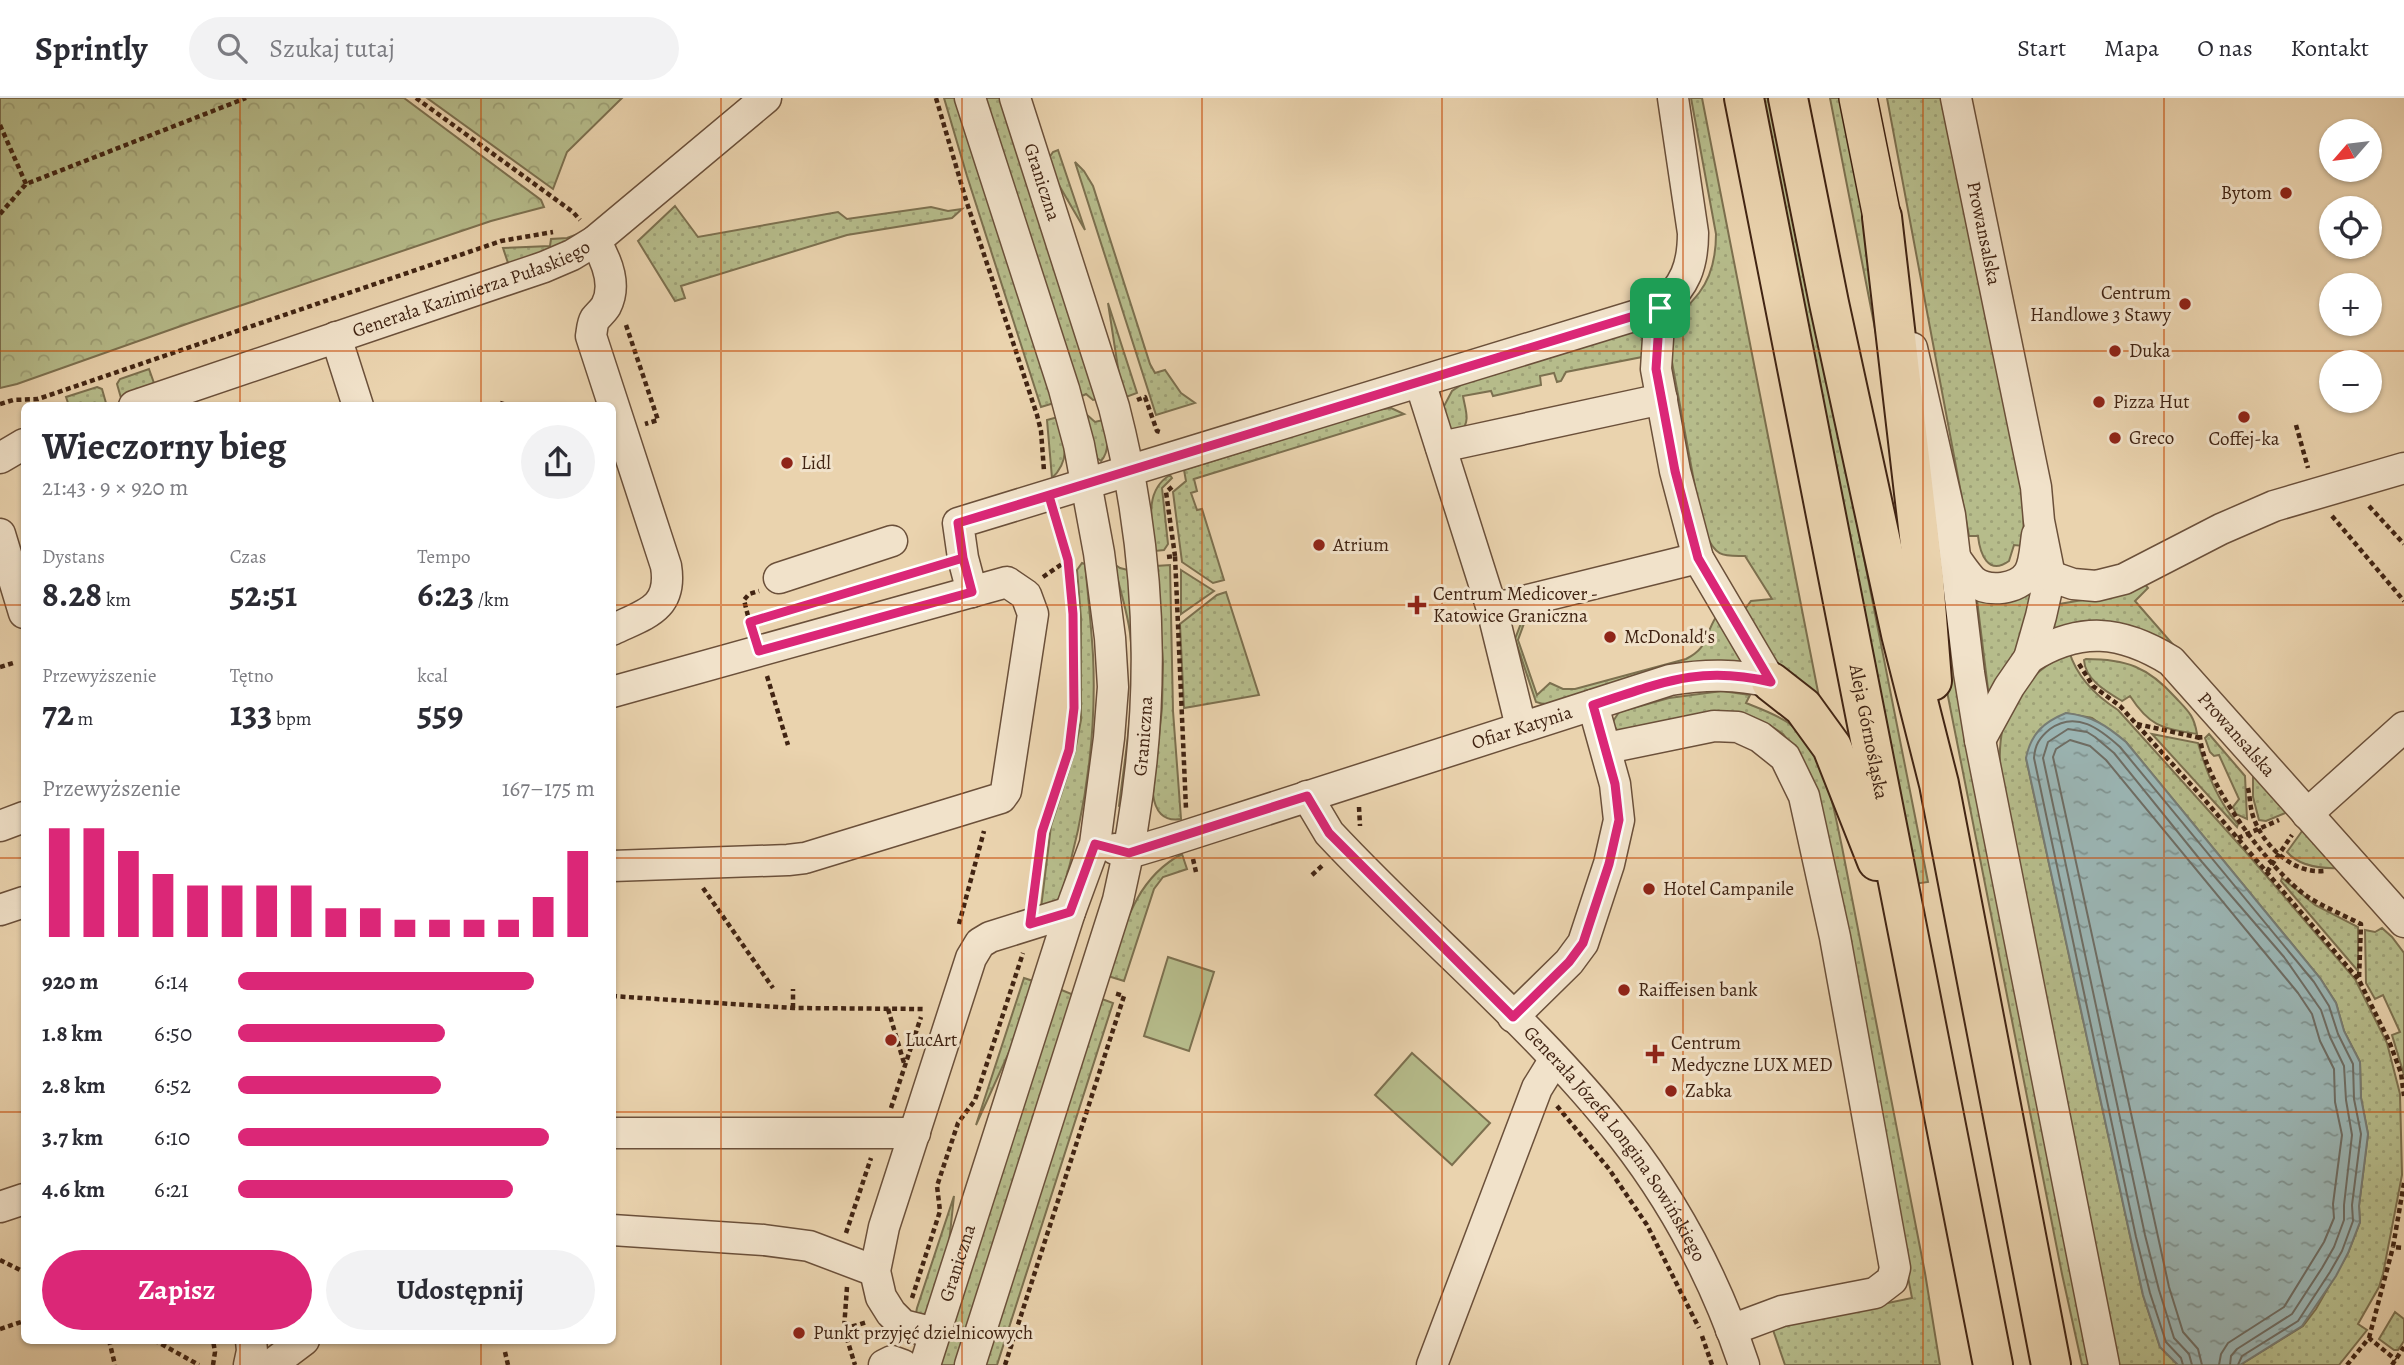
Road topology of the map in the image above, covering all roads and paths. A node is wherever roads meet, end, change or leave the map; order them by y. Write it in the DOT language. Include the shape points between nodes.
graph roads {
  1 [pos="246,98"];
  2 [pos="416,98"];
  3 [pos="766,98"];
  4 [pos="936,98"];
  5 [pos="970,98"];
  6 [pos="1015,98"];
  7 [pos="1673,98"];
  8 [pos="1744,98"];
  9 [pos="1788,98"];
  10 [pos="1858,98"];
  11 [pos="1956,98"];
  12 [pos="0,125"];
  13 [pos="26,184"];
  14 [pos="0,214"];
  15 [pos="1882,217"];
  16 [pos="589,232"];
  17 [pos="542,234"];
  18 [pos="1660,308"];
  19 [pos="622,314"];
  20 [pos="336,337"];
  21 [pos="1420,382"];
  22 [pos="1662,399"];
  23 [pos="156,402"];
  24 [pos="357,402"];
  25 [pos="612,402"];
  26 [pos="0,404"];
  27 [pos="616,413"];
  28 [pos="2296,425"];
  29 [pos="622,432"];
  30 [pos="1441,447"];
  31 [pos="2404,468"];
  32 [pos="1129,471"];
  33 [pos="1087,484"];
  34 [pos="2349,484"];
  35 [pos="2317,493"];
  36 [pos="1049,496"];
  37 [pos="2039,521"];
  38 [pos="0,534"];
  39 [pos="892,541"];
  40 [pos="2404,544"];
  41 [pos="963,558"];
  42 [pos="1698,558"];
  43 [pos="1956,559"];
  44 [pos="2050,576"];
  45 [pos="772,584"];
  46 [pos="972,592"];
  47 [pos="2404,601"];
  48 [pos="21,602"];
  49 [pos="1492,609"];
  50 [pos="750,622"];
  51 [pos="616,629"];
  52 [pos="2070,638"];
  53 [pos="759,651"];
  54 [pos="2029,658"];
  55 [pos="13,663"];
  56 [pos="0,667"];
  57 [pos="1771,682"];
  58 [pos="616,691"];
  59 [pos="2199,692"];
  60 [pos="1593,705"];
  61 [pos="2136,724"];
  62 [pos="1521,727"];
  63 [pos="2404,727"];
  64 [pos="2200,738"];
  65 [pos="1980,740"];
  66 [pos="788,745"];
  67 [pos="1607,748"];
  68 [pos="2251,750"];
  69 [pos="1939,784"];
  70 [pos="1307,796"];
  71 [pos="991,802"];
  72 [pos="2305,811"];
  73 [pos="21,818"];
  74 [pos="0,826"];
  75 [pos="2259,830"];
  76 [pos="2250,834"];
  77 [pos="2238,838"];
  78 [pos="1095,844"];
  79 [pos="1129,853"];
  80 [pos="2278,854"];
  81 [pos="2273,862"];
  82 [pos="689,863"];
  83 [pos="616,866"];
  84 [pos="2356,868"];
  85 [pos="2267,872"];
  86 [pos="21,903"];
  87 [pos="0,910"];
  88 [pos="1070,912"];
  89 [pos="2404,922"];
  90 [pos="1030,924"];
  91 [pos="959,927"];
  92 [pos="1913,952"];
  93 [pos="2359,980"];
  94 [pos="773,988"];
  95 [pos="793,989"];
  96 [pos="616,996"];
  97 [pos="1124,996"];
  98 [pos="793,1008"];
  99 [pos="888,1009"];
  100 [pos="923,1009"];
  101 [pos="1513,1017"];
  102 [pos="1555,1059"];
  103 [pos="904,1064"];
  104 [pos="2403,1082"];
  105 [pos="1537,1088"];
  106 [pos="2404,1096"];
  107 [pos="616,1133"];
  108 [pos="915,1133"];
  109 [pos="2404,1183"];
  110 [pos="21,1200"];
  111 [pos="0,1207"];
  112 [pos="616,1230"];
  113 [pos="2393,1247"];
  114 [pos="2404,1248"];
  115 [pos="0,1260"];
  116 [pos="862,1266"];
  117 [pos="21,1270"];
  118 [pos="21,1322"];
  119 [pos="903,1325"];
  120 [pos="0,1329"];
  121 [pos="1731,1330"];
  122 [pos="935,1333"];
  123 [pos="2369,1338"];
  124 [pos="110,1344"];
  125 [pos="161,1344"];
  126 [pos="214,1344"];
  127 [pos="251,1344"];
  128 [pos="299,1344"];
  129 [pos="2404,1347"];
  130 [pos="505,1352"];
  131 [pos="2396,1360"];
  132 [pos="115,1365"];
  133 [pos="199,1365"];
  134 [pos="213,1365"];
  135 [pos="249,1365"];
  136 [pos="271,1365"];
  137 [pos="508,1365"];
  138 [pos="855,1365"];
  139 [pos="884,1365"];
  140 [pos="903,1365"];
  141 [pos="925,1365"];
  142 [pos="970,1365"];
  143 [pos="1005,1365"];
  144 [pos="1432,1365"];
  145 [pos="1712,1365"];
  146 [pos="1744,1365"];
  147 [pos="1993,1365"];
  148 [pos="2051,1365"];
  149 [pos="2104,1365"];
  150 [pos="2347,1365"];
  151 [pos="2392,1365"];
  1 -- 13 [label="path"];
  2 -- 16 [label="path" via="573,212"];
  3 -- 16 [label="street, Generała Kazimierza Pułaskiego"];
  4 -- 36 [label="path" via="1037,415"];
  5 -- 33 [label="street, Graniczna" via="1069,406"];
  6 -- 32 [label="street, Graniczna" via="1114,407"];
  7 -- 18 [label="street" via="1693,251 1677,293"];
  8 -- 92 [label="highway, Aleja Górnośląska"];
  9 -- 69 [label="highway" via="1901,634"];
  10 -- 15 [label="main road"];
  11 -- 37 [label="street, Prowansalska" via="2036,487"];
  12 -- 13 [label="path"];
  13 -- 14 [label="path"];
  15 -- 43 [label="street"];
  15 -- 69 [label="highway" via="1924,579"];
  16 -- 20 [label="street, Generała Kazimierza Pułaskiego" via="572,255 544,267"];
  16 -- 25 [label="street" via="603,254 610,279 605,307 594,320 591,336"];
  17 -- 26 [label="path" via="494,244 38,399"];
  18 -- 21 [label="street"];
  18 -- 22 [label="street" via="1656,369"];
  19 -- 29 [label="path" via="658,420"];
  20 -- 23 [label="street, Generała Kazimierza Pułaskiego"];
  20 -- 24 [label="street"];
  21 -- 30 [label="street"];
  21 -- 32 [label="street"];
  22 -- 30 [label="street"];
  22 -- 42 [label="street"];
  27 -- 29 [label="street"];
  28 -- 35 [label="path"];
  29 -- 51 [label="street" via="668,582 665,597 655,609"];
  30 -- 49 [label="street"];
  31 -- 34 [label="street"];
  32 -- 33 [label="street"];
  32 -- 79 [label="street, Graniczna" via="1142,559 1148,663 1144,752"];
  33 -- 36 [label="street"];
  33 -- 78 [label="street, Graniczna" via="1110,638 1112,687"];
  34 -- 35 [label="street"];
  34 -- 40 [label="path"];
  35 -- 44 [label="street" via="2221,529 2124,579 2096,586"];
  35 -- 47 [label="path"];
  36 -- 41 [label="street" via="958,523"];
  36 -- 90 [label="path" via="1068,560 1074,708 1069,750 1042,832"];
  37 -- 43 [label="street" via="2034,560 2021,582 1984,588"];
  37 -- 44 [label="street, Prowansalska"];
  38 -- 48 [label="street"];
  39 -- 45 [label="street"];
  41 -- 46 [label="street"];
  41 -- 50 [label="path"];
  42 -- 49 [label="street"];
  42 -- 57 [label="street"];
  43 -- 65 [label="street"];
  44 -- 54 [label="street"];
  45 -- 50 [label="path" via="744,600"];
  46 -- 53 [label="street"];
  46 -- 71 [label="street" via="1007,583 1027,595 1033,614 1006,791"];
  49 -- 62 [label="street"];
  50 -- 53 [label="path"];
  52 -- 54 [label="street, Prowansalska"];
  52 -- 59 [label="street, Prowansalska" via="2109,636 2145,645 2171,661"];
  52 -- 61 [label="path" via="2081,670"];
  53 -- 58 [label="street"];
  53 -- 66 [label="path"];
  54 -- 65 [label="street"];
  55 -- 56 [label="path"];
  57 -- 60 [label="street, Ofiar Katynia" via="1707,674 1670,680"];
  57 -- 92 [label="highway" via="1803,707 1832,747"];
  59 -- 64 [label="path"];
  59 -- 68 [label="street, Prowansalska"];
  60 -- 62 [label="street, Ofiar Katynia"];
  60 -- 67 [label="street"];
  61 -- 64 [label="path"];
  61 -- 77 [label="path"];
  62 -- 70 [label="street, Ofiar Katynia"];
  63 -- 72 [label="street"];
  64 -- 76 [label="path" via="2214,781"];
  65 -- 149 [label="street"];
  67 -- 101 [label="street" via="1619,820 1583,943"];
  67 -- 121 [label="street" via="1714,726 1738,727 1785,757 1804,796 1835,937 1895,1268 1892,1280 1875,1293 1782,1311"];
  68 -- 72 [label="street, Prowansalska"];
  68 -- 75 [label="path" via="2248,786"];
  69 -- 148 [label="highway"];
  70 -- 79 [label="street, Ofiar Katynia"];
  70 -- 101 [label="street, Generała Józefa Longina Sowińskiego" via="1329,833"];
  71 -- 82 [label="street" via="805,858"];
  71 -- 91 [label="path"];
  72 -- 75 [label="path"];
  72 -- 80 [label="path"];
  72 -- 84 [label="street, Prowansalska"];
  73 -- 74 [label="street"];
  75 -- 76 [label="path"];
  75 -- 80 [label="path"];
  76 -- 77 [label="path"];
  76 -- 81 [label="path"];
  77 -- 85 [label="path"];
  78 -- 79 [label="street"];
  78 -- 88 [label="street, Graniczna"];
  79 -- 142 [label="street, Graniczna"];
  80 -- 81 [label="path"];
  80 -- 84 [label="path" via="2298,867 2319,872"];
  81 -- 85 [label="path"];
  81 -- 93 [label="path" via="2309,897 2361,924"];
  82 -- 83 [label="street"];
  82 -- 94 [label="path"];
  84 -- 89 [label="street, Prowansalska"];
  85 -- 93 [label="path"];
  86 -- 87 [label="street"];
  88 -- 90 [label="street"];
  88 -- 122 [label="street, Graniczna"];
  90 -- 108 [label="street" via="990,937 971,958"];
  90 -- 119 [label="path" via="975,1100 958,1123 937,1186 940,1211"];
  92 -- 147 [label="highway, Aleja Górnośląska"];
  93 -- 104 [label="path"];
  95 -- 98 [label="path"];
  96 -- 98 [label="path"];
  97 -- 143 [label="path"];
  98 -- 99 [label="path"];
  99 -- 100 [label="path"];
  99 -- 103 [label="path"];
  101 -- 102 [label="street, Generała Józefa Longina Sowińskiego"];
  102 -- 105 [label="street"];
  102 -- 121 [label="street, Generała Józefa Longina Sowińskiego" via="1623,1138 1670,1205"];
  104 -- 106 [label="path"];
  105 -- 144 [label="street"];
  105 -- 145 [label="path" via="1592,1147 1647,1225 1681,1289"];
  107 -- 108 [label="street"];
  108 -- 116 [label="street" via="884,1227"];
  109 -- 113 [label="path"];
  110 -- 111 [label="street"];
  112 -- 116 [label="street" via="809,1246"];
  113 -- 114 [label="path"];
  113 -- 123 [label="path"];
  115 -- 117 [label="path"];
  116 -- 119 [label="street"];
  116 -- 138 [label="path" via="844,1329"];
  118 -- 120 [label="path"];
  119 -- 122 [label="street"];
  121 -- 146 [label="street, Generała Józefa Longina Sowińskiego"];
  122 -- 141 [label="street, Graniczna"];
  123 -- 131 [label="path"];
  123 -- 150 [label="path"];
  124 -- 132 [label="path"];
  125 -- 133 [label="path"];
  126 -- 134 [label="path"];
  127 -- 135 [label="street"];
  128 -- 136 [label="street"];
  129 -- 131 [label="path"];
  130 -- 137 [label="path"];
  131 -- 151 [label="path"];
  139 -- 140 [label="street" via="891,1361"];
}
